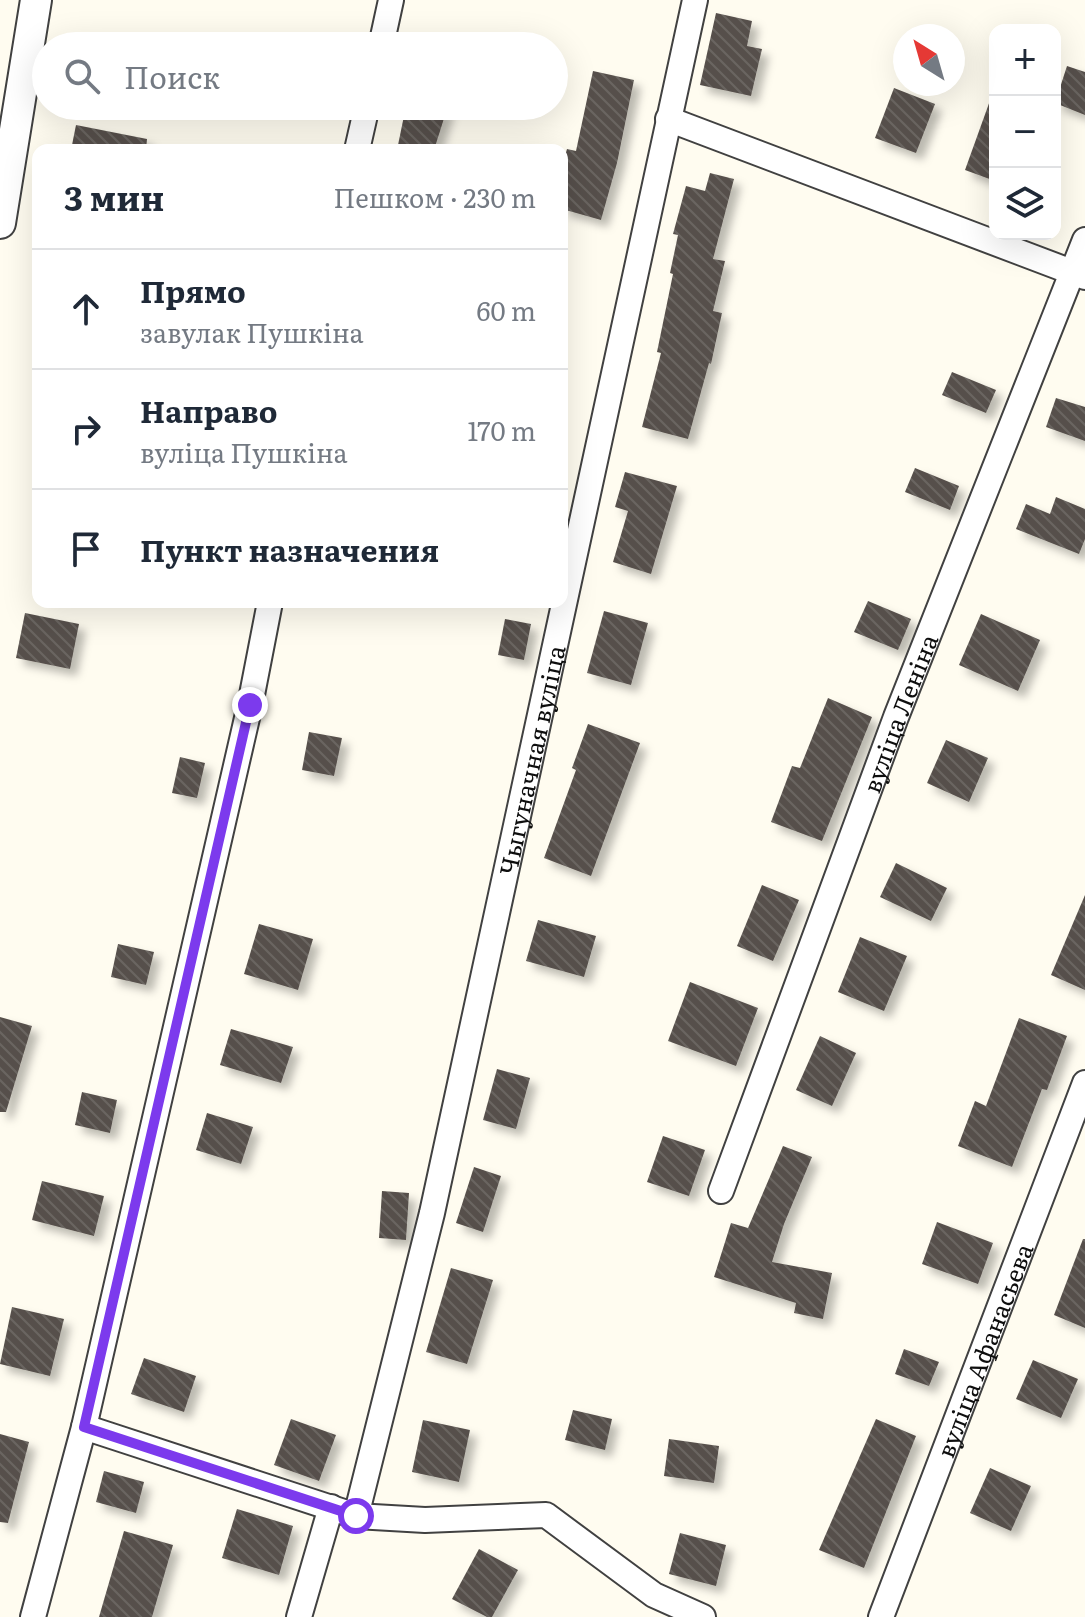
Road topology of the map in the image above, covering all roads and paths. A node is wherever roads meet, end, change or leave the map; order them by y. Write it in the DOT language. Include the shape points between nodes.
graph roads {
  1 [pos="36,0"];
  2 [pos="391,0"];
  3 [pos="695,0"];
  4 [pos="384,32"];
  5 [pos="668,119"];
  6 [pos="364,120"];
  7 [pos="358,144"];
  8 [pos="0,223"];
  9 [pos="1085,240"];
  10 [pos="1079,275"];
  11 [pos="568,583"];
  12 [pos="269,608"];
  13 [pos="563,608"];
  14 [pos="1085,1083"];
  15 [pos="721,1191"];
  16 [pos="84,1427"];
  17 [pos="331,1507"];
  18 [pos="356,1516"];
  19 [pos="33,1617"];
  20 [pos="299,1617"];
  21 [pos="703,1617"];
  22 [pos="881,1617"];
  1 -- 8 [label="street"];
  2 -- 4 [label="street"];
  3 -- 5 [label="street, Чыгуначная вуліца"];
  5 -- 10 [label="street"];
  5 -- 11 [label="street, Чыгуначная вуліца"];
  6 -- 7 [label="street"];
  9 -- 10 [label="street, вуліца Леніна"];
  10 -- 15 [label="street, вуліца Леніна" via="896,717"];
  12 -- 16 [label="street"];
  13 -- 18 [label="street, Чыгуначная вуліца" via="432,1213"];
  14 -- 22 [label="street, вуліца Афанасьева"];
  16 -- 17 [label="street"];
  16 -- 19 [label="street"];
  17 -- 18 [label="street"];
  17 -- 20 [label="street"];
  18 -- 21 [label="street" via="425,1520 546,1515 654,1595"];
}
